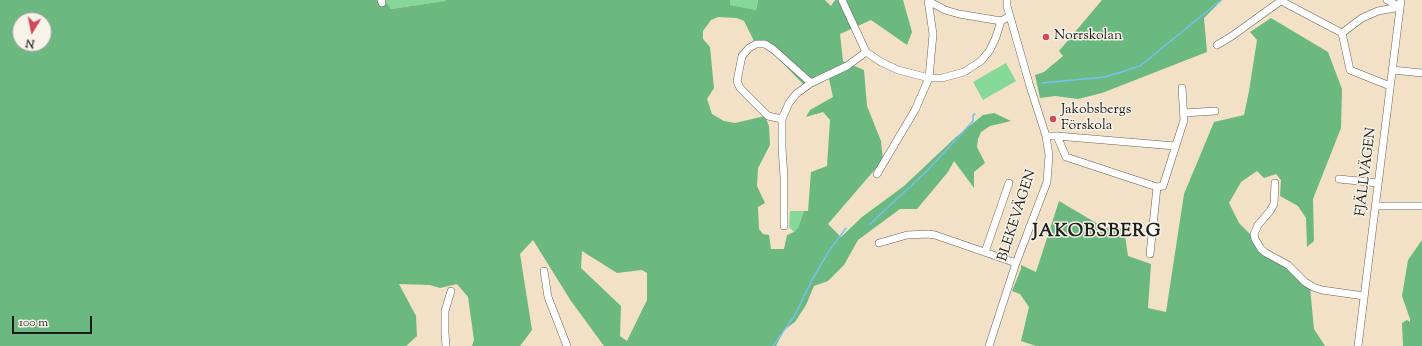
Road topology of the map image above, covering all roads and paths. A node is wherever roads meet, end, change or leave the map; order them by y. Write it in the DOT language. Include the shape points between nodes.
graph roads {
  1 [pos="842,0"];
  2 [pos="1007,0"];
  3 [pos="1387,0"];
  4 [pos="1284,1"];
  5 [pos="929,2"];
  6 [pos="1400,4"];
  7 [pos="1010,16"];
  8 [pos="1000,21"];
  9 [pos="1342,33"];
  10 [pos="1217,45"];
  11 [pos="866,52"];
  12 [pos="1392,70"];
  13 [pos="1422,73"];
  14 [pos="929,78"];
  15 [pos="811,83"];
  16 [pos="1390,86"];
  17 [pos="1182,88"];
  18 [pos="1215,111"];
  19 [pos="1184,112"];
  20 [pos="782,119"];
  21 [pos="1046,136"];
  22 [pos="1058,136"];
  23 [pos="1175,146"];
  24 [pos="877,174"];
  25 [pos="1339,179"];
  26 [pos="1009,183"];
  27 [pos="1275,183"];
  28 [pos="1378,183"];
  29 [pos="1158,187"];
  30 [pos="1376,206"];
  31 [pos="1422,206"];
  32 [pos="784,226"];
  33 [pos="879,243"];
  34 [pos="985,252"];
  35 [pos="1150,254"];
  36 [pos="1016,263"];
  37 [pos="544,271"];
  38 [pos="451,291"];
  39 [pos="1364,296"];
  40 [pos="446,346"];
  41 [pos="566,346"];
  42 [pos="989,346"];
  43 [pos="1358,346"];
  1 -- 11 [label="street"];
  2 -- 7 [label="street, BLEKEVÄGEN"];
  3 -- 6 [label="street"];
  4 -- 9 [label="street"];
  4 -- 10 [label="street"];
  5 -- 8 [label="street" via="959,14"];
  5 -- 14 [label="street" via="933,34"];
  6 -- 9 [label="street" via="1368,16"];
  6 -- 12 [label="street, FJÄLLVÄGEN"];
  7 -- 8 [label="street"];
  7 -- 21 [label="street, BLEKEVÄGEN"];
  8 -- 14 [label="street" via="990,50 981,61 964,72 942,78"];
  9 -- 16 [label="street" via="1350,70"];
  11 -- 14 [label="street" via="898,70"];
  11 -- 15 [label="street" via="847,66"];
  12 -- 13 [label="street"];
  12 -- 16 [label="street, FJÄLLVÄGEN"];
  14 -- 24 [label="street" via="915,110"];
  15 -- 20 [label="street" via="796,94"];
  15 -- 20 [label="street" via="765,44 756,44 742,56 737,81 740,88 768,116"];
  16 -- 28 [label="street, FJÄLLVÄGEN"];
  17 -- 19 [label="street"];
  18 -- 19 [label="street"];
  19 -- 23 [label="street" via="1184,120"];
  20 -- 32 [label="street"];
  21 -- 22 [label="street"];
  21 -- 36 [label="street, BLEKEVÄGEN" via="1049,156 1047,182"];
  22 -- 23 [label="street"];
  22 -- 29 [label="street" via="1066,157"];
  23 -- 29 [label="street" via="1163,186"];
  25 -- 28 [label="street"];
  26 -- 34 [label="street"];
  27 -- 39 [label="street" via="1274,204 1254,234 1261,249 1288,264 1313,287"];
  28 -- 30 [label="street, FJÄLLVÄGEN"];
  29 -- 35 [label="street"];
  30 -- 31 [label="street"];
  30 -- 39 [label="street, FJÄLLVÄGEN"];
  33 -- 34 [label="street" via="907,235 928,234"];
  34 -- 36 [label="street"];
  36 -- 42 [label="street, BLEKEVÄGEN"];
  37 -- 41 [label="street" via="548,296"];
  38 -- 40 [label="street" via="445,311"];
  39 -- 43 [label="street, FJÄLLVÄGEN"];
}
